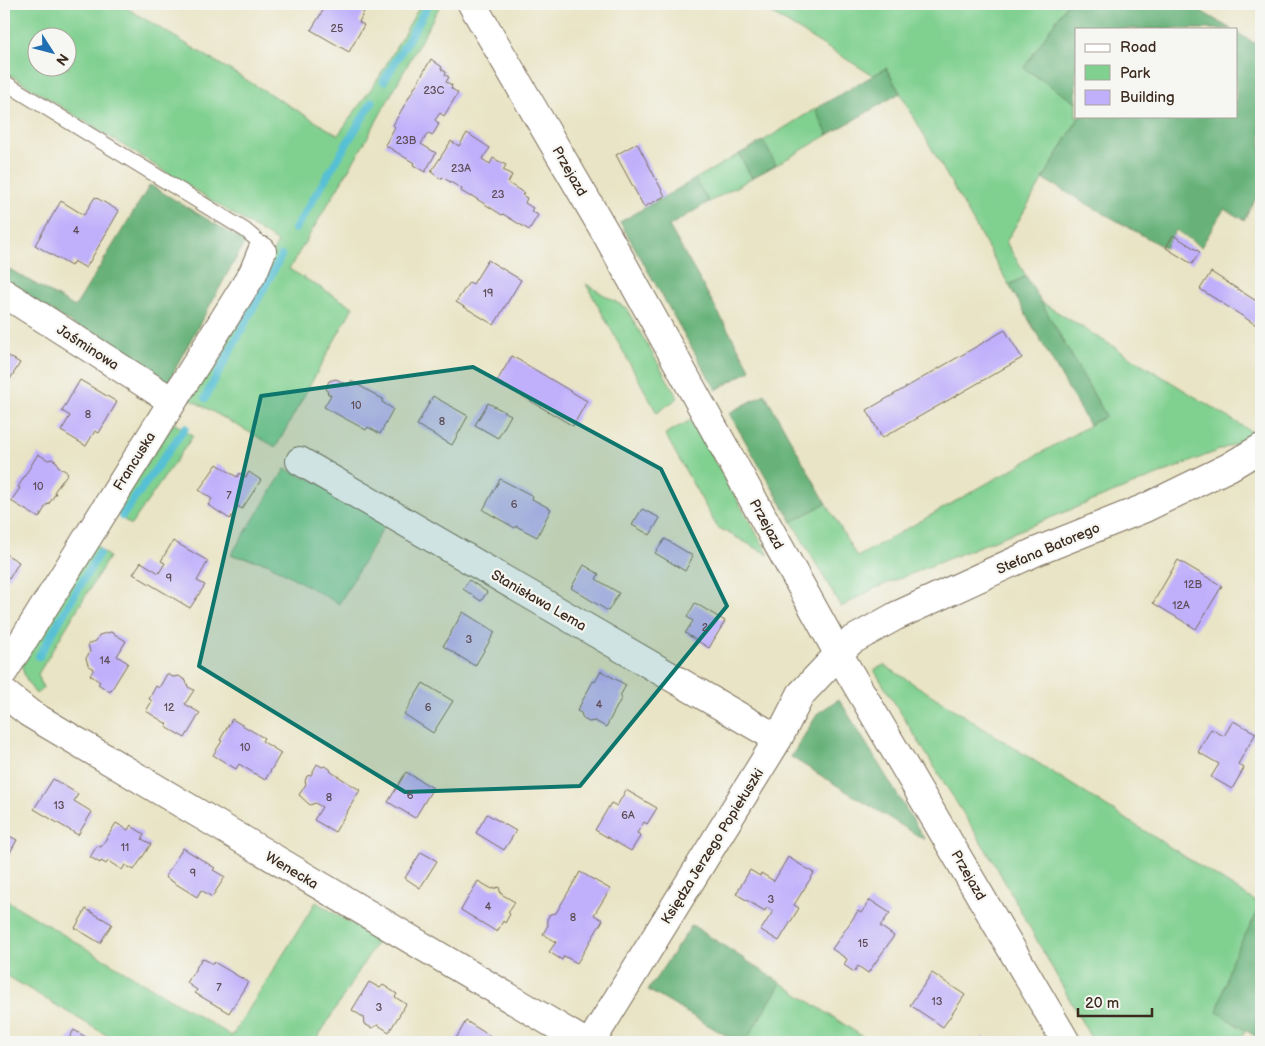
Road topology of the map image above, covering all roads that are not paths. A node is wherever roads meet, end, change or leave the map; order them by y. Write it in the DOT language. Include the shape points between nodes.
graph roads {
  1 [pos="472,4"];
  2 [pos="4,82"];
  3 [pos="262,251"];
  4 [pos="4,293"];
  5 [pos="172,401"];
  6 [pos="1261,448"];
  7 [pos="300,461"];
  8 [pos="838,653"];
  9 [pos="4,670"];
  10 [pos="4,693"];
  11 [pos="778,739"];
  12 [pos="584,1042"];
  13 [pos="591,1042"];
  14 [pos="1066,1042"];
  1 -- 8 [label="street, Przejazd" via="608,237"];
  2 -- 3 [label="lane" via="245,230 258,241"];
  3 -- 5 [label="street, Francuska" via="253,273"];
  4 -- 5 [label="street, Jaśminowa"];
  5 -- 9 [label="street, Francuska"];
  6 -- 8 [label="street, Stefana Batorego" via="1145,508 1035,552 896,616 851,641"];
  7 -- 11 [label="street, Stanisława Lema"];
  8 -- 11 [label="street, Księdza Jerzego Popiełuszki" via="801,694"];
  8 -- 14 [label="street, Przejazd"];
  10 -- 12 [label="street, Wenecka" via="29,714"];
  11 -- 13 [label="street, Księdza Jerzego Popiełuszki"];
}
